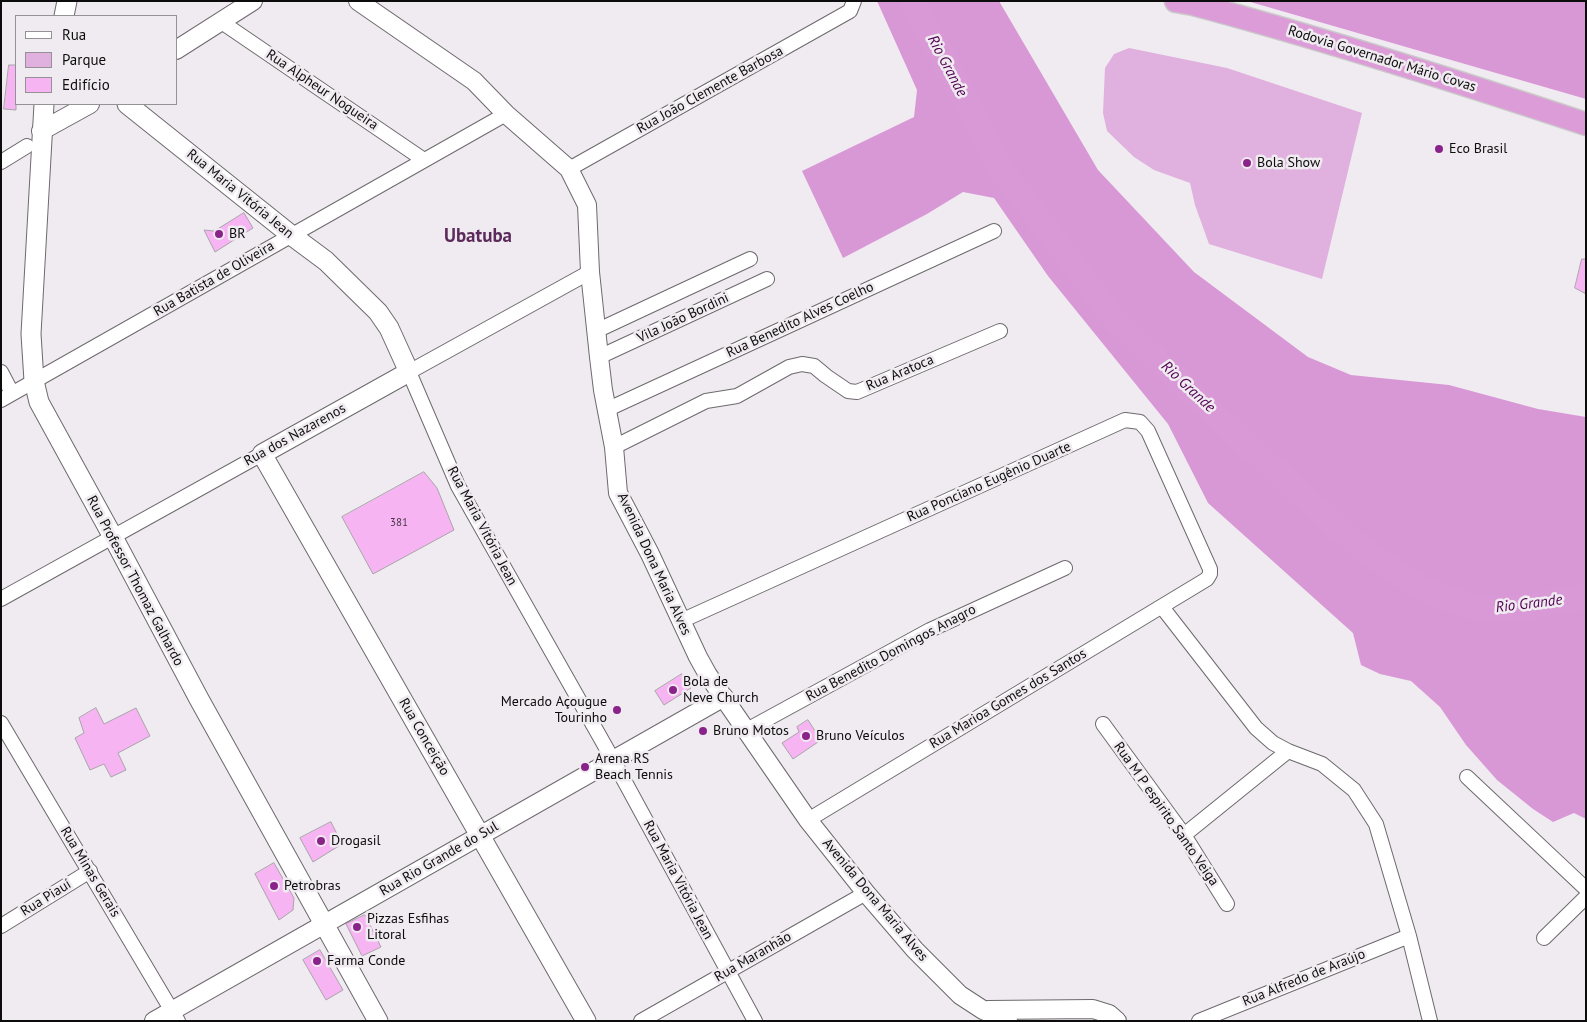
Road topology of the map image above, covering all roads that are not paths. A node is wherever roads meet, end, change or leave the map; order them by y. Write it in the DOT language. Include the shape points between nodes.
graph roads {
  1 [pos="53,1"];
  2 [pos="67,1"];
  3 [pos="253,1"];
  4 [pos="358,1"];
  5 [pos="1176,1"];
  6 [pos="852,6"];
  7 [pos="52,15"];
  8 [pos="64,15"];
  9 [pos="220,21"];
  10 [pos="178,49"];
  11 [pos="44,105"];
  12 [pos="88,105"];
  13 [pos="128,105"];
  14 [pos="506,114"];
  15 [pos="1586,124"];
  16 [pos="41,131"];
  17 [pos="27,146"];
  18 [pos="424,160"];
  19 [pos="1,162"];
  20 [pos="569,169"];
  21 [pos="994,230"];
  22 [pos="291,235"];
  23 [pos="750,259"];
  24 [pos="590,272"];
  25 [pos="766,279"];
  26 [pos="596,331"];
  27 [pos="1000,331"];
  28 [pos="599,357"];
  29 [pos="1,372"];
  30 [pos="409,372"];
  31 [pos="34,381"];
  32 [pos="7,396"];
  33 [pos="606,410"];
  34 [pos="614,447"];
  35 [pos="262,454"];
  36 [pos="113,537"];
  37 [pos="1065,568"];
  38 [pos="1207,579"];
  39 [pos="1,599"];
  40 [pos="1162,607"];
  41 [pos="681,621"];
  42 [pos="724,697"];
  43 [pos="1,723"];
  44 [pos="1103,724"];
  45 [pos="747,730"];
  46 [pos="1288,751"];
  47 [pos="613,760"];
  48 [pos="1467,777"];
  49 [pos="808,820"];
  50 [pos="480,835"];
  51 [pos="1184,835"];
  52 [pos="90,871"];
  53 [pos="1586,889"];
  54 [pos="866,893"];
  55 [pos="1586,897"];
  56 [pos="1227,904"];
  57 [pos="324,924"];
  58 [pos="1,926"];
  59 [pos="1409,936"];
  60 [pos="1544,938"];
  61 [pos="728,972"];
  62 [pos="983,1010"];
  63 [pos="1068,1015"];
  64 [pos="175,1016"];
  65 [pos="154,1021"];
  66 [pos="378,1021"];
  67 [pos="586,1021"];
  68 [pos="641,1021"];
  69 [pos="754,1021"];
  70 [pos="1008,1021"];
  71 [pos="1117,1021"];
  72 [pos="1199,1021"];
  73 [pos="1430,1021"];
  1 -- 7 [label="main road"];
  2 -- 8 [label="main road"];
  3 -- 9 [label="street"];
  4 -- 14 [label="street, Avenida Dona Maria Alves" via="474,81"];
  5 -- 15 [label="highway, Rodovia Governador Mário Covas" via="1442,76"];
  6 -- 20 [label="street, Rua João Clemente Barbosa"];
  9 -- 10 [label="street"];
  9 -- 18 [label="street, Rua Alpheur Nogueira"];
  11 -- 16 [label="main road, Rua Professor Thomaz Galhardo"];
  12 -- 16 [label="street"];
  13 -- 22 [label="main road, Rua Maria Vitória Jean"];
  14 -- 18 [label="street, Rua Batista de Oliveira"];
  14 -- 20 [label="street, Avenida Dona Maria Alves"];
  16 -- 31 [label="main road, Rua Professor Thomaz Galhardo" via="31,334"];
  17 -- 19 [label="street"];
  18 -- 22 [label="street, Rua Batista de Oliveira"];
  20 -- 24 [label="street, Avenida Dona Maria Alves" via="587,205"];
  21 -- 33 [label="street, Rua Benedito Alves Coelho"];
  22 -- 30 [label="main road, Rua Maria Vitória Jean" via="326,261 378,312"];
  22 -- 31 [label="street, Rua Batista de Oliveira"];
  23 -- 26 [label="street, Vila João Bordini"];
  24 -- 26 [label="street, Avenida Dona Maria Alves"];
  24 -- 30 [label="street, Rua dos Nazarenos"];
  25 -- 28 [label="street, Vila João Bordini"];
  26 -- 28 [label="street, Avenida Dona Maria Alves"];
  27 -- 34 [label="street, Rua Aratoca" via="857,392 848,391 814,366 789,367 737,396 706,401"];
  28 -- 33 [label="street, Avenida Dona Maria Alves"];
  29 -- 32 [label="street"];
  30 -- 35 [label="main road, Rua dos Nazarenos"];
  30 -- 47 [label="street, Rua Maria Vitória Jean" via="458,486"];
  31 -- 32 [label="street, Rua Batista de Oliveira"];
  31 -- 36 [label="main road, Rua Professor Thomaz Galhardo" via="39,402"];
  33 -- 34 [label="street, Avenida Dona Maria Alves"];
  34 -- 41 [label="street, Avenida Dona Maria Alves" via="618,493"];
  35 -- 36 [label="street, Rua dos Nazarenos"];
  35 -- 50 [label="main road, Rua Conceição"];
  36 -- 39 [label="street, Rua dos Nazarenos"];
  36 -- 57 [label="main road, Rua Professor Thomaz Galhardo"];
  37 -- 45 [label="street, Rua Benedito Domingos Anagro" via="930,630"];
  38 -- 40 [label="street, Rua Marioa Gomes dos Santos"];
  38 -- 41 [label="street, Rua Ponciano Eugênio Duarte" via="1210,569 1148,431 1140,422 1125,420"];
  40 -- 46 [label="street" via="1256,728 1273,744"];
  40 -- 49 [label="street, Rua Marioa Gomes dos Santos"];
  41 -- 42 [label="street, Avenida Dona Maria Alves" via="698,657"];
  42 -- 45 [label="street, Avenida Dona Maria Alves"];
  42 -- 47 [label="street, Rua Rio Grande do Sul"];
  43 -- 52 [label="street, Rua Minas Gerais"];
  44 -- 51 [label="street, Rua M P espirito Santo Veiga"];
  45 -- 49 [label="street, Avenida Dona Maria Alves"];
  46 -- 51 [label="street"];
  46 -- 59 [label="street" via="1322,764 1354,790 1376,824"];
  47 -- 50 [label="street, Rua Rio Grande do Sul"];
  47 -- 61 [label="street, Rua Maria Vitória Jean"];
  48 -- 53 [label="street"];
  49 -- 54 [label="street, Avenida Dona Maria Alves"];
  50 -- 57 [label="street, Rua Rio Grande do Sul"];
  50 -- 67 [label="main road, Rua Conceição"];
  51 -- 56 [label="street, Rua M P espirito Santo Veiga"];
  52 -- 58 [label="street, Rua Piauí"];
  52 -- 64 [label="street, Rua Minas Gerais"];
  54 -- 61 [label="street, Rua Maranhão"];
  54 -- 62 [label="street, Avenida Dona Maria Alves" via="915,950 960,995"];
  55 -- 60 [label="street"];
  57 -- 64 [label="street, Rua Rio Grande do Sul"];
  57 -- 66 [label="main road, Rua Professor Thomaz Galhardo"];
  59 -- 72 [label="street, Rua Alfredo de Araújo"];
  59 -- 73 [label="street"];
  61 -- 68 [label="street, Rua Maranhão"];
  61 -- 69 [label="street, Rua Maria Vitória Jean"];
  62 -- 63 [label="street"];
  62 -- 70 [label="street, Avenida Dona Maria Alves"];
  63 -- 71 [label="street" via="1093,1009 1109,1014"];
  64 -- 65 [label="street, Rua Rio Grande do Sul"];
}
